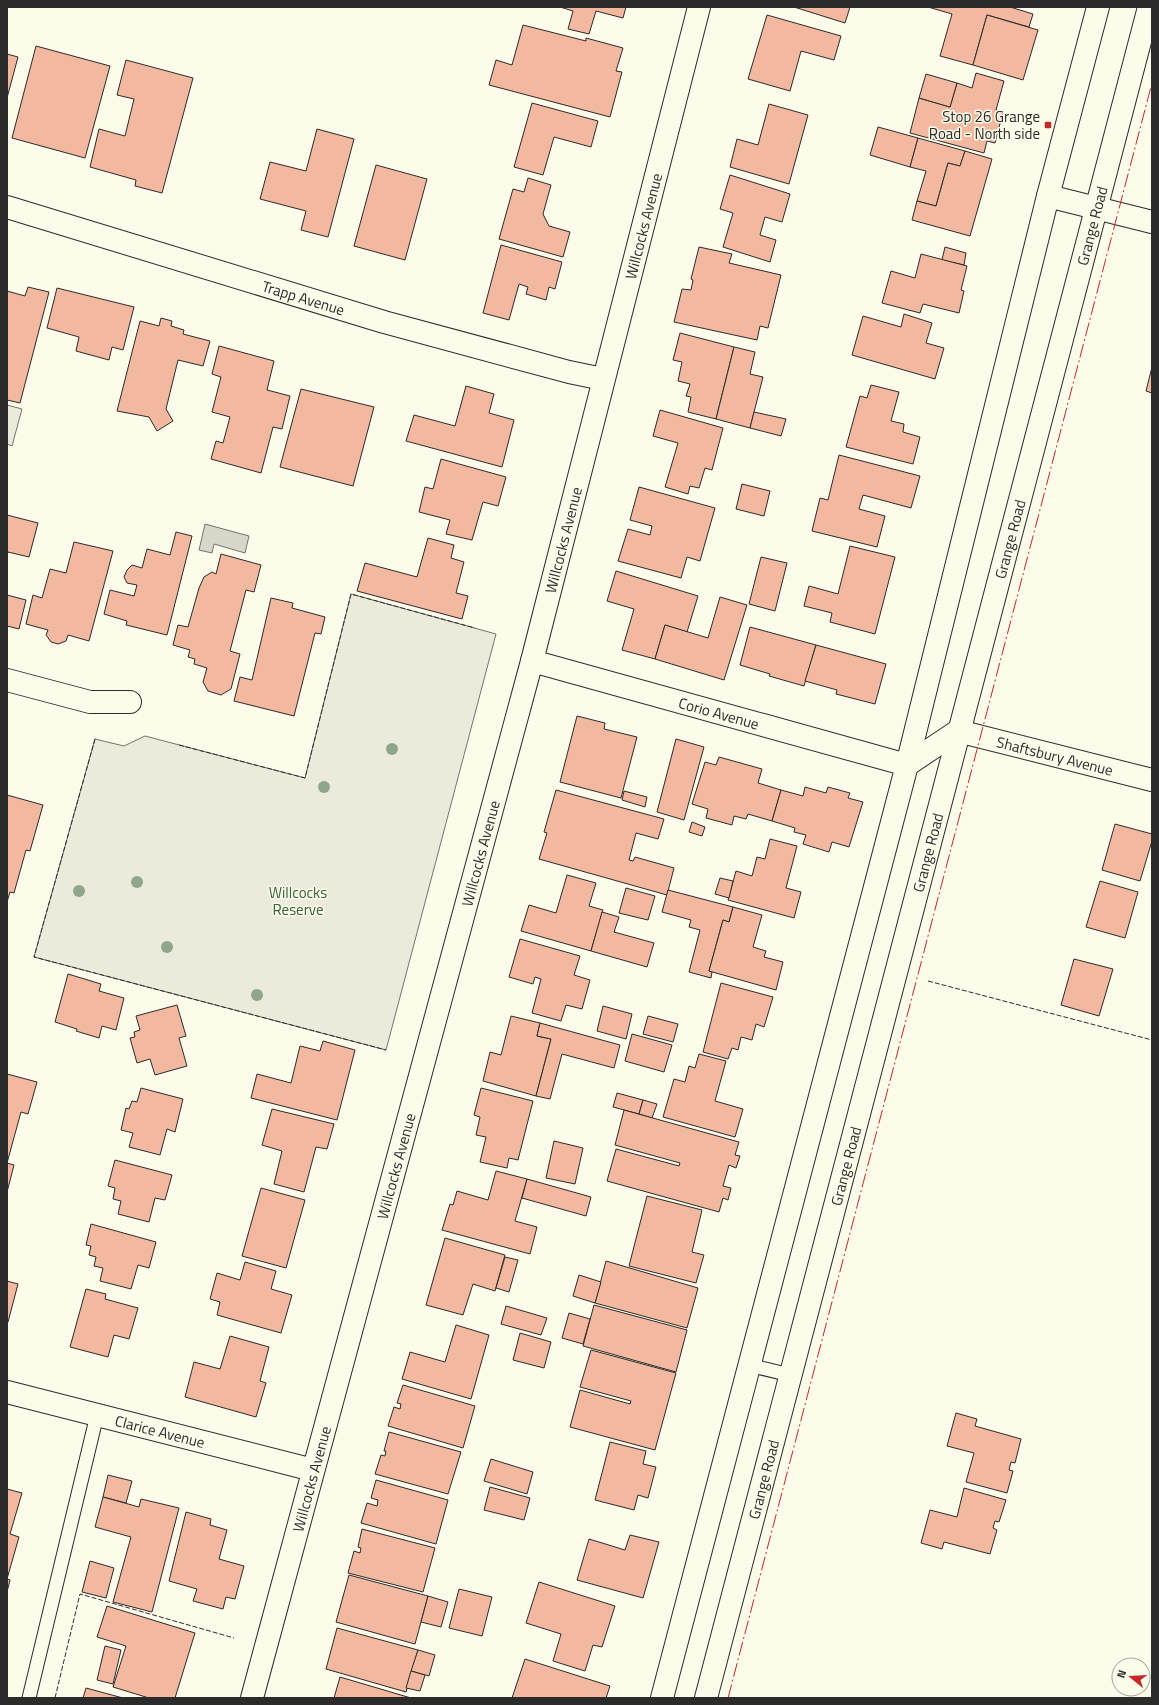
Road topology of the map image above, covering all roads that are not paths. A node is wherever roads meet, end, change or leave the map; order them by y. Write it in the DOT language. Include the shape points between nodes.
graph roads {
  1 [pos="699,7"];
  2 [pos="1098,7"];
  3 [pos="1148,7"];
  4 [pos="1048,196"];
  5 [pos="7,207"];
  6 [pos="1096,208"];
  7 [pos="1152,222"];
  8 [pos="603,380"];
  9 [pos="532,661"];
  10 [pos="7,680"];
  11 [pos="130,702"];
  12 [pos="958,731"];
  13 [pos="907,765"];
  14 [pos="1152,780"];
  15 [pos="750,1365"];
  16 [pos="790,1375"];
  17 [pos="7,1392"];
  18 [pos="97,1415"];
  19 [pos="313,1470"];
  20 [pos="29,1698"];
  21 [pos="252,1698"];
  22 [pos="662,1698"];
  23 [pos="706,1698"];
  1 -- 8 [label="main road, Willcocks Avenue"];
  2 -- 4 [label="main road"];
  3 -- 6 [label="main road, Grange Road"];
  4 -- 6 [label="main road"];
  4 -- 13 [label="main road"];
  5 -- 8 [label="main road, Trapp Avenue" via="384,322"];
  6 -- 7 [label="main road"];
  6 -- 12 [label="main road, Grange Road"];
  8 -- 9 [label="main road, Willcocks Avenue"];
  9 -- 13 [label="main road, Corio Avenue"];
  9 -- 19 [label="main road, Willcocks Avenue"];
  10 -- 11 [label="main road" via="90,702"];
  12 -- 13 [label="main road"];
  12 -- 14 [label="main road, Shaftsbury Avenue"];
  12 -- 16 [label="main road, Grange Road"];
  13 -- 15 [label="main road"];
  15 -- 16 [label="lane"];
  15 -- 22 [label="main road"];
  16 -- 23 [label="main road, Grange Road"];
  17 -- 18 [label="main road, Clarice Avenue"];
  18 -- 19 [label="main road, Clarice Avenue"];
  18 -- 20 [label="lane"];
  19 -- 21 [label="main road, Willcocks Avenue"];
}
